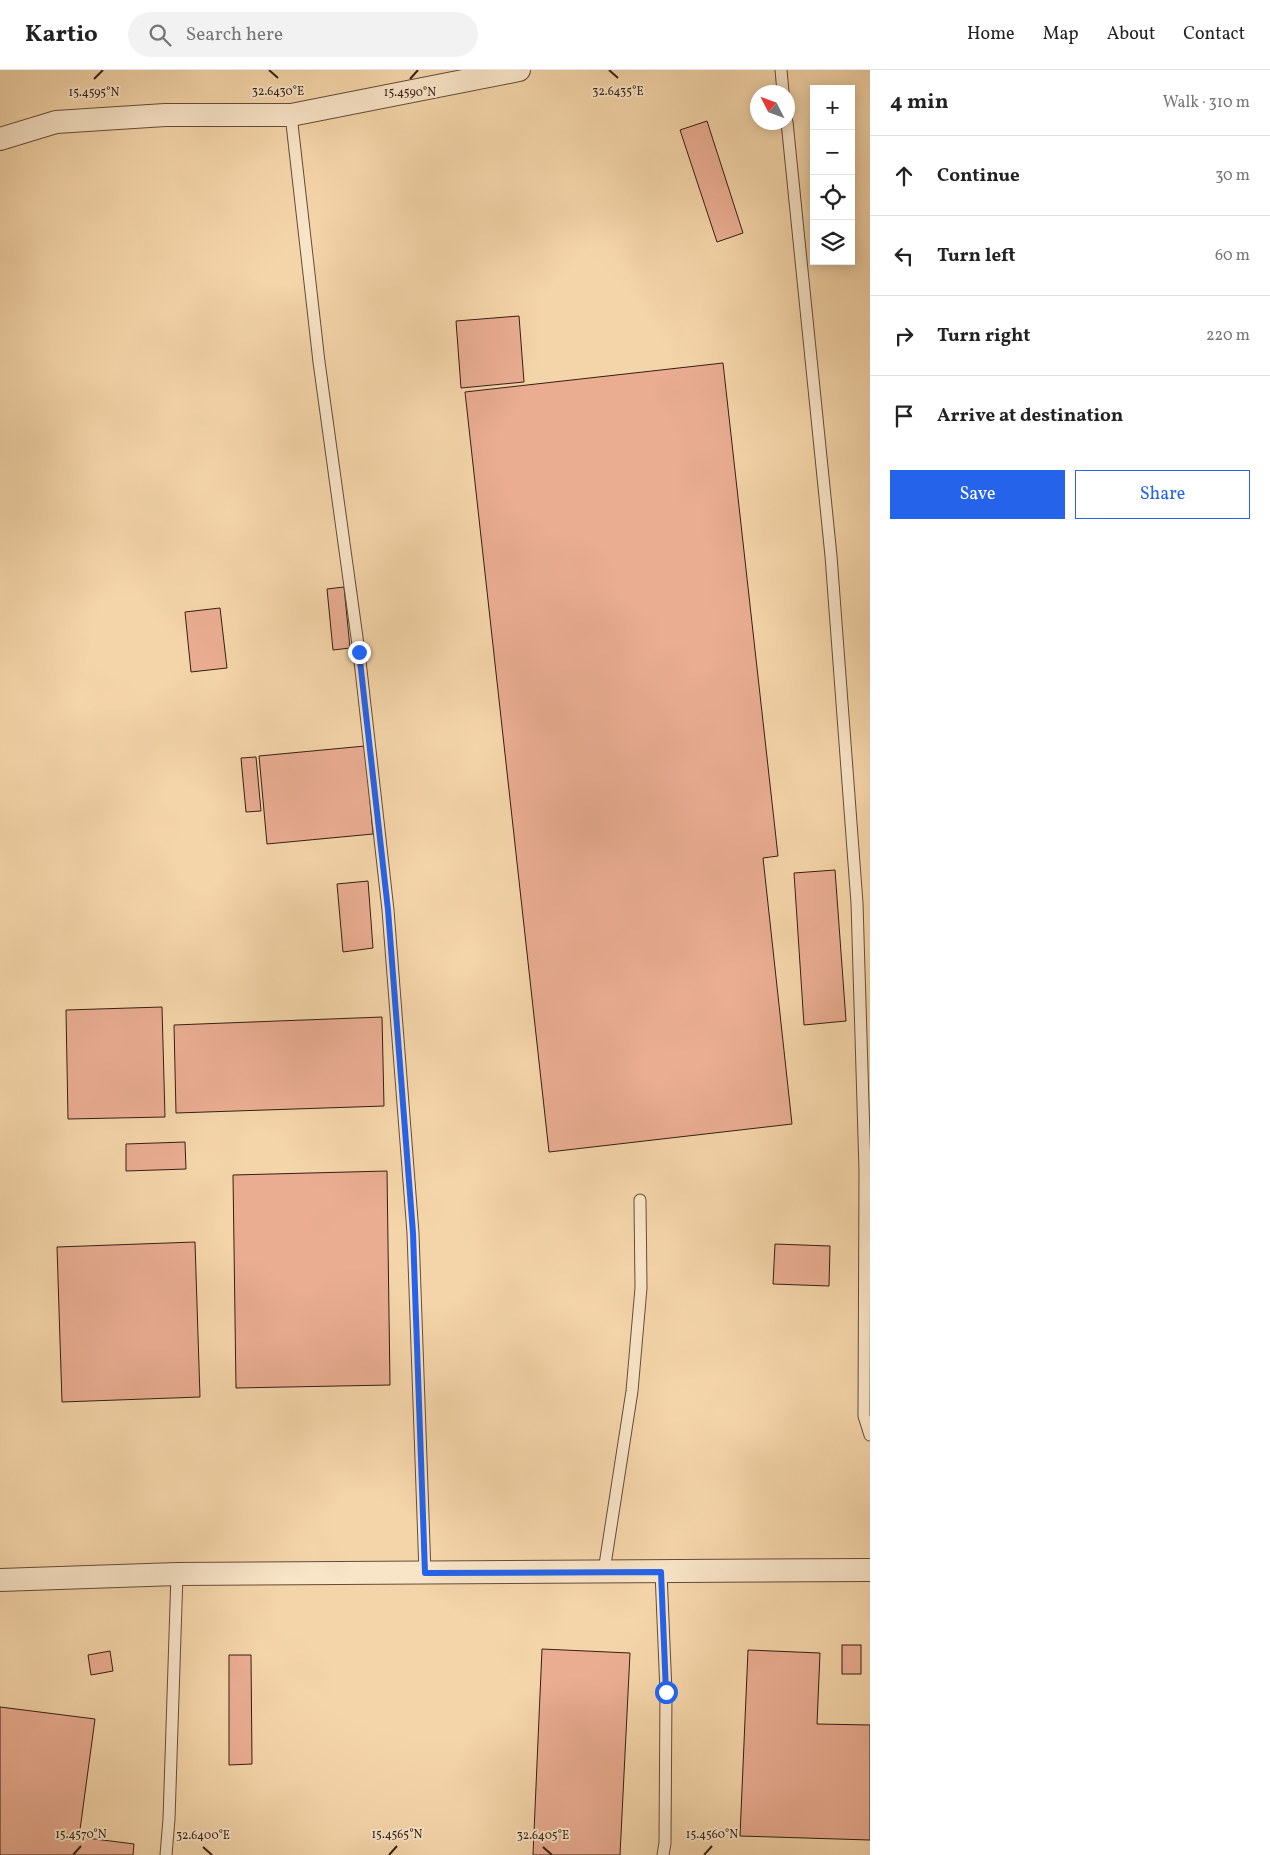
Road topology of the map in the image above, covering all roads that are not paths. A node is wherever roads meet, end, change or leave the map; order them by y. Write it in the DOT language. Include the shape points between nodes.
graph roads {
  1 [pos="519,70"];
  2 [pos="781,70"];
  3 [pos="782,85"];
  4 [pos="291,115"];
  5 [pos="788,130"];
  6 [pos="0,139"];
  7 [pos="640,1200"];
  8 [pos="870,1435"];
  9 [pos="870,1570"];
  10 [pos="604,1571"];
  11 [pos="661,1572"];
  12 [pos="425,1573"];
  13 [pos="177,1574"];
  14 [pos="0,1580"];
  15 [pos="166,1855"];
  16 [pos="663,1855"];
  1 -- 4 [label="street"];
  2 -- 3 [label="lane"];
  4 -- 6 [label="street" via="165,115 56,122"];
  4 -- 12 [label="lane" via="388,910 413,1233"];
  5 -- 8 [label="lane" via="830,546 857,903 865,1170 864,1416"];
  7 -- 10 [label="lane" via="641,1288 632,1391"];
  9 -- 11 [label="street"];
  10 -- 11 [label="street"];
  10 -- 12 [label="street"];
  11 -- 16 [label="lane" via="666,1692"];
  12 -- 13 [label="street"];
  13 -- 14 [label="street"];
  13 -- 15 [label="lane"];
}
